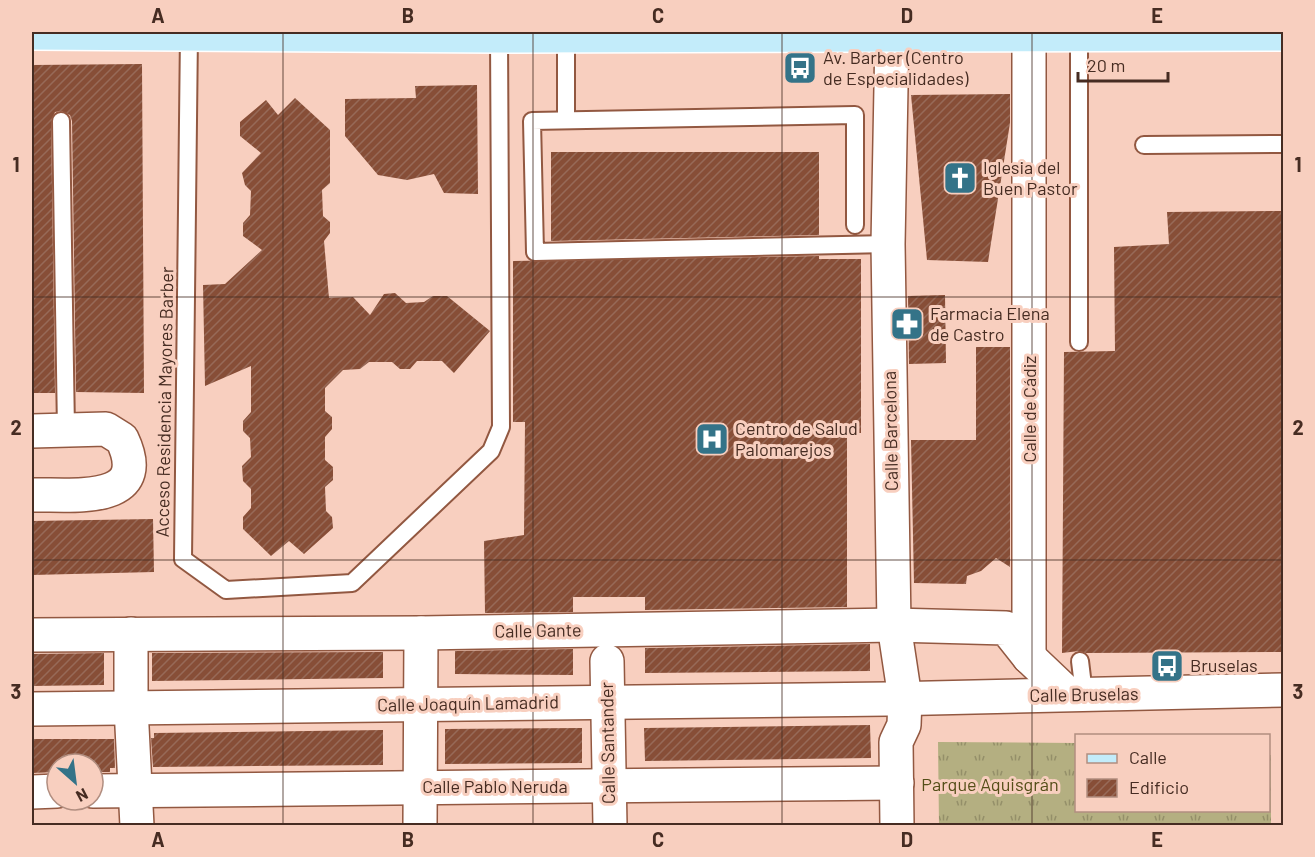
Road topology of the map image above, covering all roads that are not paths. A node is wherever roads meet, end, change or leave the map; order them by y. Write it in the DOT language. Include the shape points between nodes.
graph roads {
  1 [pos="32,33"];
  2 [pos="189,33"];
  3 [pos="1030,33"];
  4 [pos="1079,34"];
  5 [pos="1284,34"];
  6 [pos="566,35"];
  7 [pos="892,35"];
  8 [pos="499,36"];
  9 [pos="566,119"];
  10 [pos="61,121"];
  11 [pos="1284,144"];
  12 [pos="1144,145"];
  13 [pos="855,225"];
  14 [pos="888,244"];
  15 [pos="1079,342"];
  16 [pos="66,430"];
  17 [pos="32,431"];
  18 [pos="32,495"];
  19 [pos="894,624"];
  20 [pos="421,633"];
  21 [pos="131,634"];
  22 [pos="32,635"];
  23 [pos="1029,657"];
  24 [pos="607,661"];
  25 [pos="1080,661"];
  26 [pos="1284,690"];
  27 [pos="1076,694"];
  28 [pos="992,697"];
  29 [pos="905,698"];
  30 [pos="608,702"];
  31 [pos="420,705"];
  32 [pos="131,707"];
  33 [pos="32,709"];
  34 [pos="897,783"];
  35 [pos="609,787"];
  36 [pos="420,788"];
  37 [pos="135,789"];
  38 [pos="105,790"];
  39 [pos="137,825"];
  40 [pos="420,825"];
  41 [pos="610,825"];
  42 [pos="897,825"];
  1 -- 2 [label="main road"];
  2 -- 8 [label="main road"];
  2 -- 8 [label="lane, Acceso Residencia Mayores Barber" via="183,559 226,590 352,583 491,452 501,427"];
  3 -- 4 [label="main road"];
  3 -- 7 [label="main road"];
  3 -- 23 [label="street, Calle de Cádiz"];
  4 -- 5 [label="main road"];
  4 -- 15 [label="lane"];
  6 -- 7 [label="main road"];
  6 -- 8 [label="main road"];
  6 -- 9 [label="lane"];
  7 -- 14 [label="street, Calle Barcelona"];
  9 -- 13 [label="lane" via="855,116"];
  9 -- 14 [label="lane" via="532,121 535,252"];
  10 -- 16 [label="lane"];
  11 -- 12 [label="lane"];
  14 -- 19 [label="street, Calle Barcelona"];
  16 -- 17 [label="street"];
  16 -- 18 [label="street" via="106,429 122,439 127,448 128,477 118,488 106,493"];
  19 -- 20 [label="street, Calle Gante"];
  19 -- 23 [label="street, Calle Gante" via="1006,628"];
  19 -- 29 [label="street, Calle Barcelona"];
  20 -- 21 [label="street, Calle Gante"];
  20 -- 31 [label="street"];
  21 -- 22 [label="street, Calle Gante"];
  21 -- 32 [label="street"];
  23 -- 27 [label="street"];
  23 -- 28 [label="street, Calle Bruselas" via="1014,682"];
  24 -- 30 [label="street, Calle Santander"];
  25 -- 27 [label="lane"];
  26 -- 27 [label="street, Calle Bruselas"];
  27 -- 28 [label="street, Calle Bruselas"];
  28 -- 29 [label="street, Calle Bruselas"];
  29 -- 30 [label="street, Calle Joaquín Lamadrid"];
  29 -- 34 [label="street, Calle Barcelona" via="904,726 897,742"];
  30 -- 31 [label="street, Calle Joaquín Lamadrid"];
  30 -- 35 [label="street, Calle Santander"];
  31 -- 32 [label="street, Calle Joaquín Lamadrid"];
  31 -- 36 [label="street"];
  32 -- 33 [label="street, Calle Joaquín Lamadrid"];
  32 -- 37 [label="street"];
  34 -- 35 [label="street, Calle Pablo Neruda"];
  34 -- 42 [label="street, Calle Barcelona"];
  35 -- 36 [label="street, Calle Pablo Neruda"];
  35 -- 41 [label="street, Calle Santander"];
  36 -- 37 [label="street, Calle Pablo Neruda"];
  36 -- 40 [label="street"];
  37 -- 38 [label="street, Calle Pablo Neruda"];
  37 -- 39 [label="street"];
}
